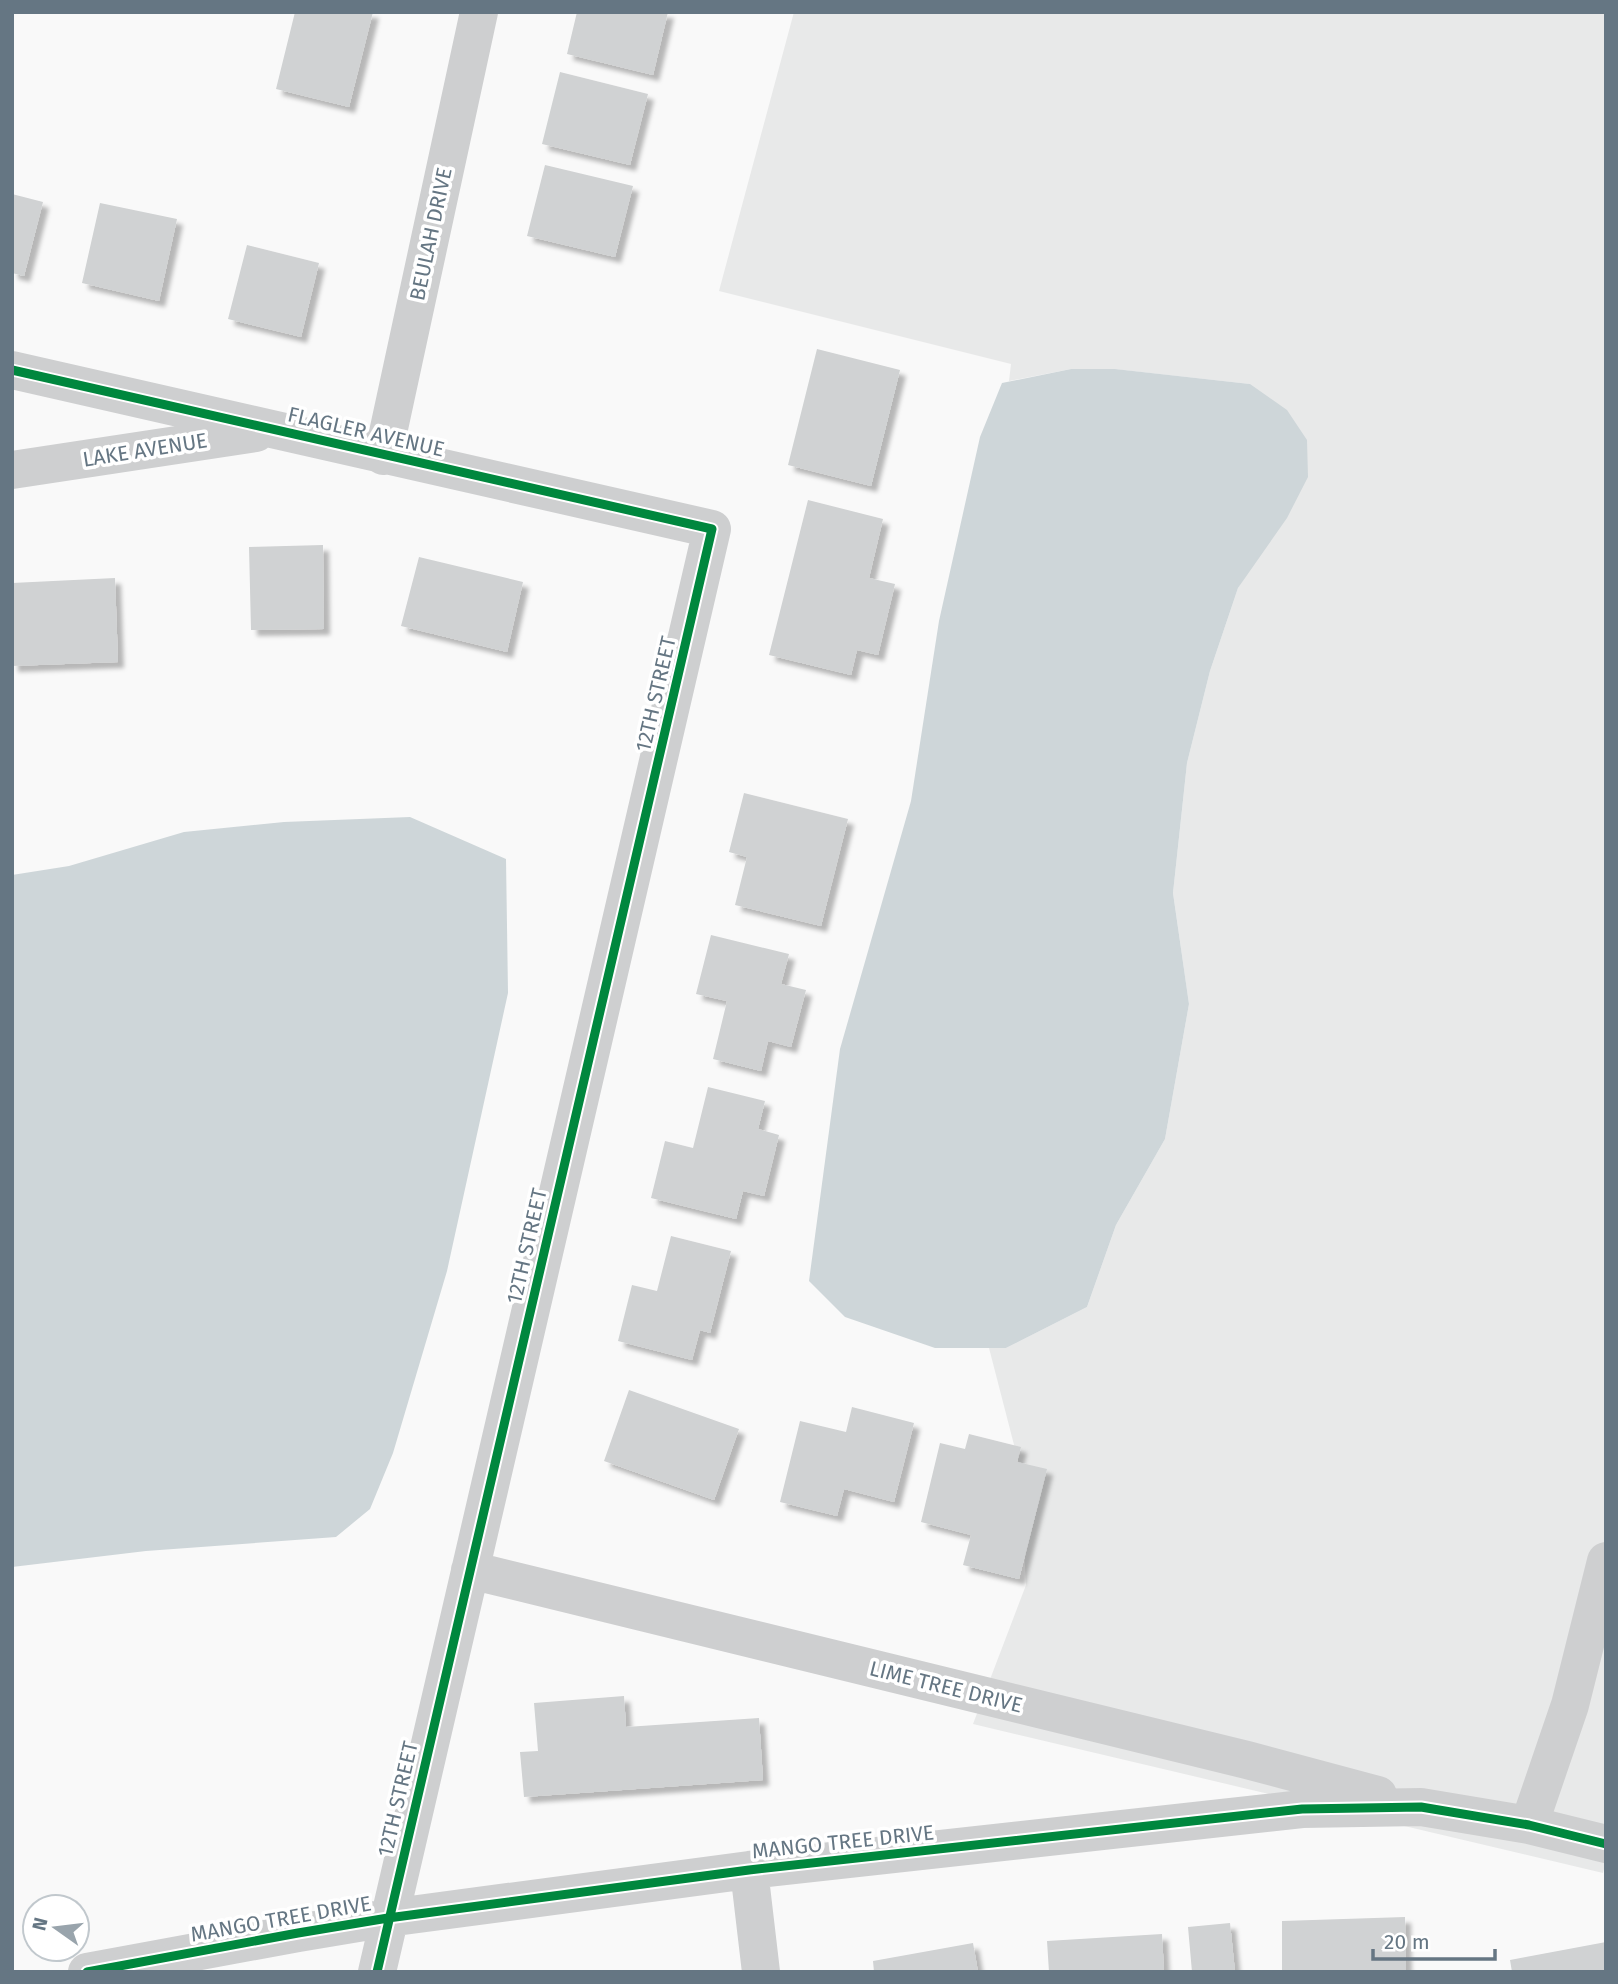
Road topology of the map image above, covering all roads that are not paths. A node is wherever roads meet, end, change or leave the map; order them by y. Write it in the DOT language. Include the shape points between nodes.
graph roads {
  1 [pos="479,12"];
  2 [pos="12,370"];
  3 [pos="278,429"];
  4 [pos="383,456"];
  5 [pos="12,470"];
  6 [pos="712,529"];
  7 [pos="1606,1561"];
  8 [pos="470,1570"];
  9 [pos="1421,1807"];
  10 [pos="1529,1825"];
  11 [pos="1606,1844"];
  12 [pos="749,1870"];
  13 [pos="388,1918"];
  14 [pos="87,1972"];
  15 [pos="377,1972"];
  16 [pos="761,1972"];
  1 -- 4 [label="street, BEULAH DRIVE"];
  2 -- 3 [label="street, FLAGLER AVENUE"];
  3 -- 4 [label="street, FLAGLER AVENUE"];
  3 -- 5 [label="street, LAKE AVENUE"];
  4 -- 6 [label="street, FLAGLER AVENUE"];
  6 -- 8 [label="street, 12TH STREET"];
  7 -- 10 [label="street" via="1570,1705"];
  8 -- 9 [label="street, LIME TREE DRIVE"];
  8 -- 13 [label="street, 12TH STREET"];
  9 -- 10 [label="street, MANGO TREE DRIVE"];
  9 -- 12 [label="street, MANGO TREE DRIVE" via="1303,1809"];
  10 -- 11 [label="street, MANGO TREE DRIVE"];
  12 -- 13 [label="street, MANGO TREE DRIVE"];
  12 -- 16 [label="street"];
  13 -- 14 [label="street, MANGO TREE DRIVE"];
  13 -- 15 [label="street, 12TH STREET"];
}
